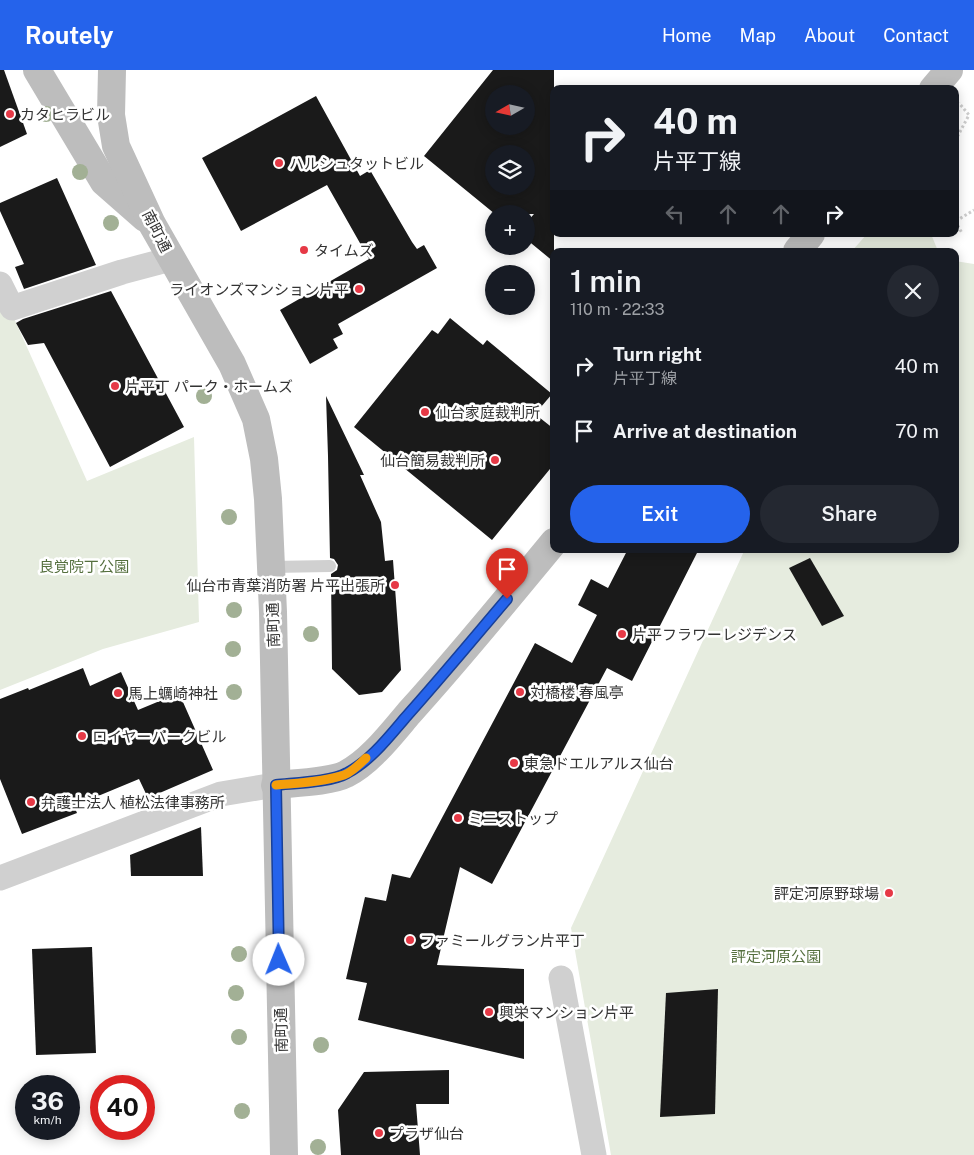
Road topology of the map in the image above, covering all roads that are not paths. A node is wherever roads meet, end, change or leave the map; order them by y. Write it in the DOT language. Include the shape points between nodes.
graph roads {
  1 [pos="37,70"];
  2 [pos="112,70"];
  3 [pos="948,70"];
  4 [pos="936,85"];
  5 [pos="152,224"];
  6 [pos="809,237"];
  7 [pos="799,248"];
  8 [pos="171,259"];
  9 [pos="0,284"];
  10 [pos="550,547"];
  11 [pos="330,566"];
  12 [pos="271,567"];
  13 [pos="276,785"];
  14 [pos="0,878"];
  15 [pos="561,978"];
  16 [pos="284,1155"];
  17 [pos="594,1155"];
  1 -- 5 [label="street" via="104,182"];
  2 -- 5 [label="street, 南町通" via="110,115 116,146"];
  3 -- 4 [label="street"];
  5 -- 8 [label="street, 南町通"];
  6 -- 7 [label="street"];
  8 -- 9 [label="street" via="12,308"];
  8 -- 12 [label="street, 南町通" via="232,364 256,419 264,459"];
  10 -- 13 [label="street" via="436,684 358,766 330,779"];
  11 -- 12 [label="lane"];
  12 -- 13 [label="street, 南町通"];
  13 -- 14 [label="street" via="221,794"];
  13 -- 16 [label="street, 南町通"];
  15 -- 17 [label="street"];
}
